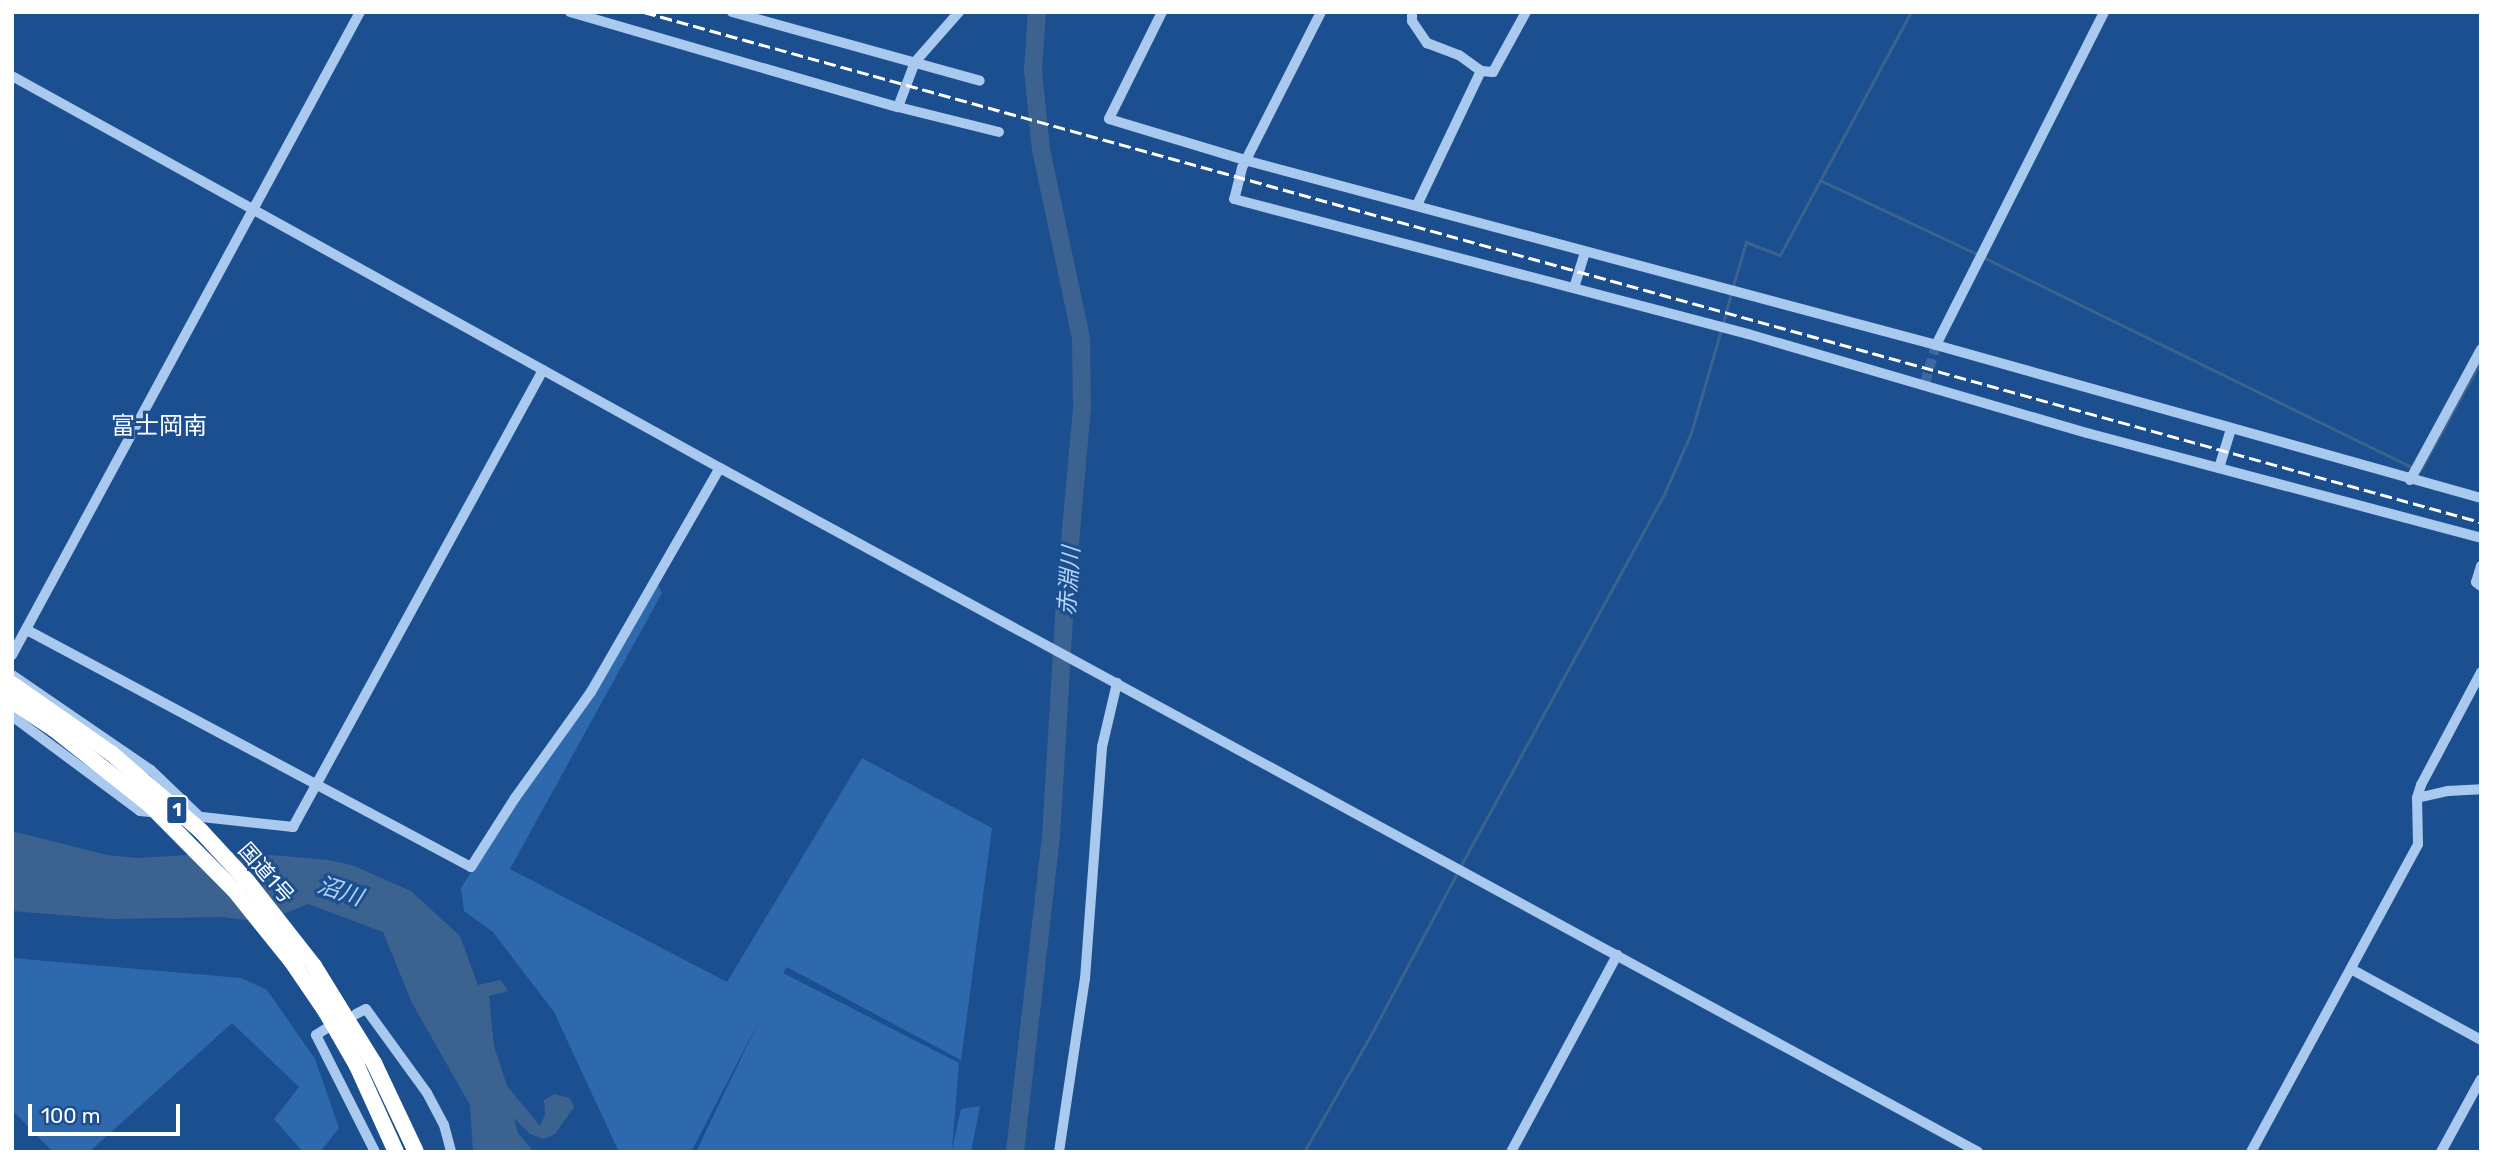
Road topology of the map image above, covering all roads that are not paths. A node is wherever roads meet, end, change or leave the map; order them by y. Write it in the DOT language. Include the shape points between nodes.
graph roads {
  1 [pos="360,12"];
  2 [pos="570,12"];
  3 [pos="732,12"];
  4 [pos="959,12"];
  5 [pos="1162,12"];
  6 [pos="1321,12"];
  7 [pos="1412,12"];
  8 [pos="1526,12"];
  9 [pos="2104,12"];
  10 [pos="915,62"];
  11 [pos="1481,71"];
  12 [pos="12,76"];
  13 [pos="980,81"];
  14 [pos="898,107"];
  15 [pos="999,132"];
  16 [pos="1248,161"];
  17 [pos="1417,205"];
  18 [pos="253,208"];
  19 [pos="1585,252"];
  20 [pos="1574,288"];
  21 [pos="1936,345"];
  22 [pos="2481,349"];
  23 [pos="543,370"];
  24 [pos="2231,429"];
  25 [pos="720,468"];
  26 [pos="2219,468"];
  27 [pos="2410,480"];
  28 [pos="2481,498"];
  29 [pos="2481,538"];
  30 [pos="2481,566"];
  31 [pos="2481,586"];
  32 [pos="27,630"];
  33 [pos="12,655"];
  34 [pos="2481,672"];
  35 [pos="12,675"];
  36 [pos="1112,680"];
  37 [pos="12,684"];
  38 [pos="12,701"];
  39 [pos="12,716"];
  40 [pos="315,785"];
  41 [pos="2481,789"];
  42 [pos="2417,798"];
  43 [pos="200,817"];
  44 [pos="1617,955"];
  45 [pos="2351,969"];
  46 [pos="356,1014"];
  47 [pos="327,1028"];
  48 [pos="2481,1040"];
  49 [pos="2481,1079"];
  50 [pos="375,1152"];
  51 [pos="396,1152"];
  52 [pos="416,1152"];
  53 [pos="451,1152"];
  54 [pos="1059,1152"];
  55 [pos="1511,1152"];
  56 [pos="1978,1152"];
  57 [pos="2251,1152"];
  58 [pos="2441,1152"];
  1 -- 18 [label="street"];
  2 -- 14 [label="street"];
  3 -- 10 [label="street"];
  4 -- 10 [label="street"];
  5 -- 16 [label="street" via="1109,120"];
  6 -- 16 [label="street"];
  7 -- 11 [label="street" via="1412,21 1427,43 1459,55"];
  8 -- 11 [label="street" via="1493,72"];
  9 -- 21 [label="street"];
  10 -- 13 [label="street"];
  10 -- 14 [label="street"];
  11 -- 17 [label="street"];
  12 -- 18 [label="street"];
  14 -- 15 [label="street"];
  16 -- 17 [label="street"];
  16 -- 20 [label="street" via="1234,199"];
  17 -- 19 [label="street"];
  18 -- 23 [label="street"];
  18 -- 32 [label="street"];
  19 -- 20 [label="street"];
  19 -- 21 [label="street"];
  20 -- 26 [label="street"];
  21 -- 24 [label="street"];
  22 -- 27 [label="street"];
  23 -- 25 [label="street"];
  23 -- 40 [label="street"];
  24 -- 26 [label="street"];
  24 -- 27 [label="street"];
  25 -- 36 [label="street"];
  25 -- 40 [label="street" via="591,692 471,867"];
  26 -- 29 [label="street"];
  27 -- 28 [label="street"];
  30 -- 31 [label="street" via="2476,582"];
  32 -- 33 [label="street"];
  32 -- 40 [label="street"];
  34 -- 42 [label="street"];
  35 -- 43 [label="street" via="151,770"];
  36 -- 44 [label="street"];
  36 -- 54 [label="street" via="1102,747 1085,979"];
  37 -- 52 [label="highway, 国道1号 / 1, bridge" via="111,753 201,831 248,882 314,966 374,1063"];
  38 -- 51 [label="highway, 国道1号 / 1, bridge" via="151,806 235,891 326,1012 357,1066"];
  39 -- 43 [label="street" via="141,811"];
  40 -- 43 [label="street" via="293,827"];
  41 -- 42 [label="street" via="2448,790"];
  42 -- 45 [label="street" via="2418,844"];
  44 -- 55 [label="street"];
  44 -- 56 [label="street"];
  45 -- 48 [label="street"];
  45 -- 57 [label="street"];
  46 -- 53 [label="street" via="366,1009 426,1093 444,1125"];
  47 -- 50 [label="street" via="316,1035"];
  49 -- 58 [label="street"];
}
